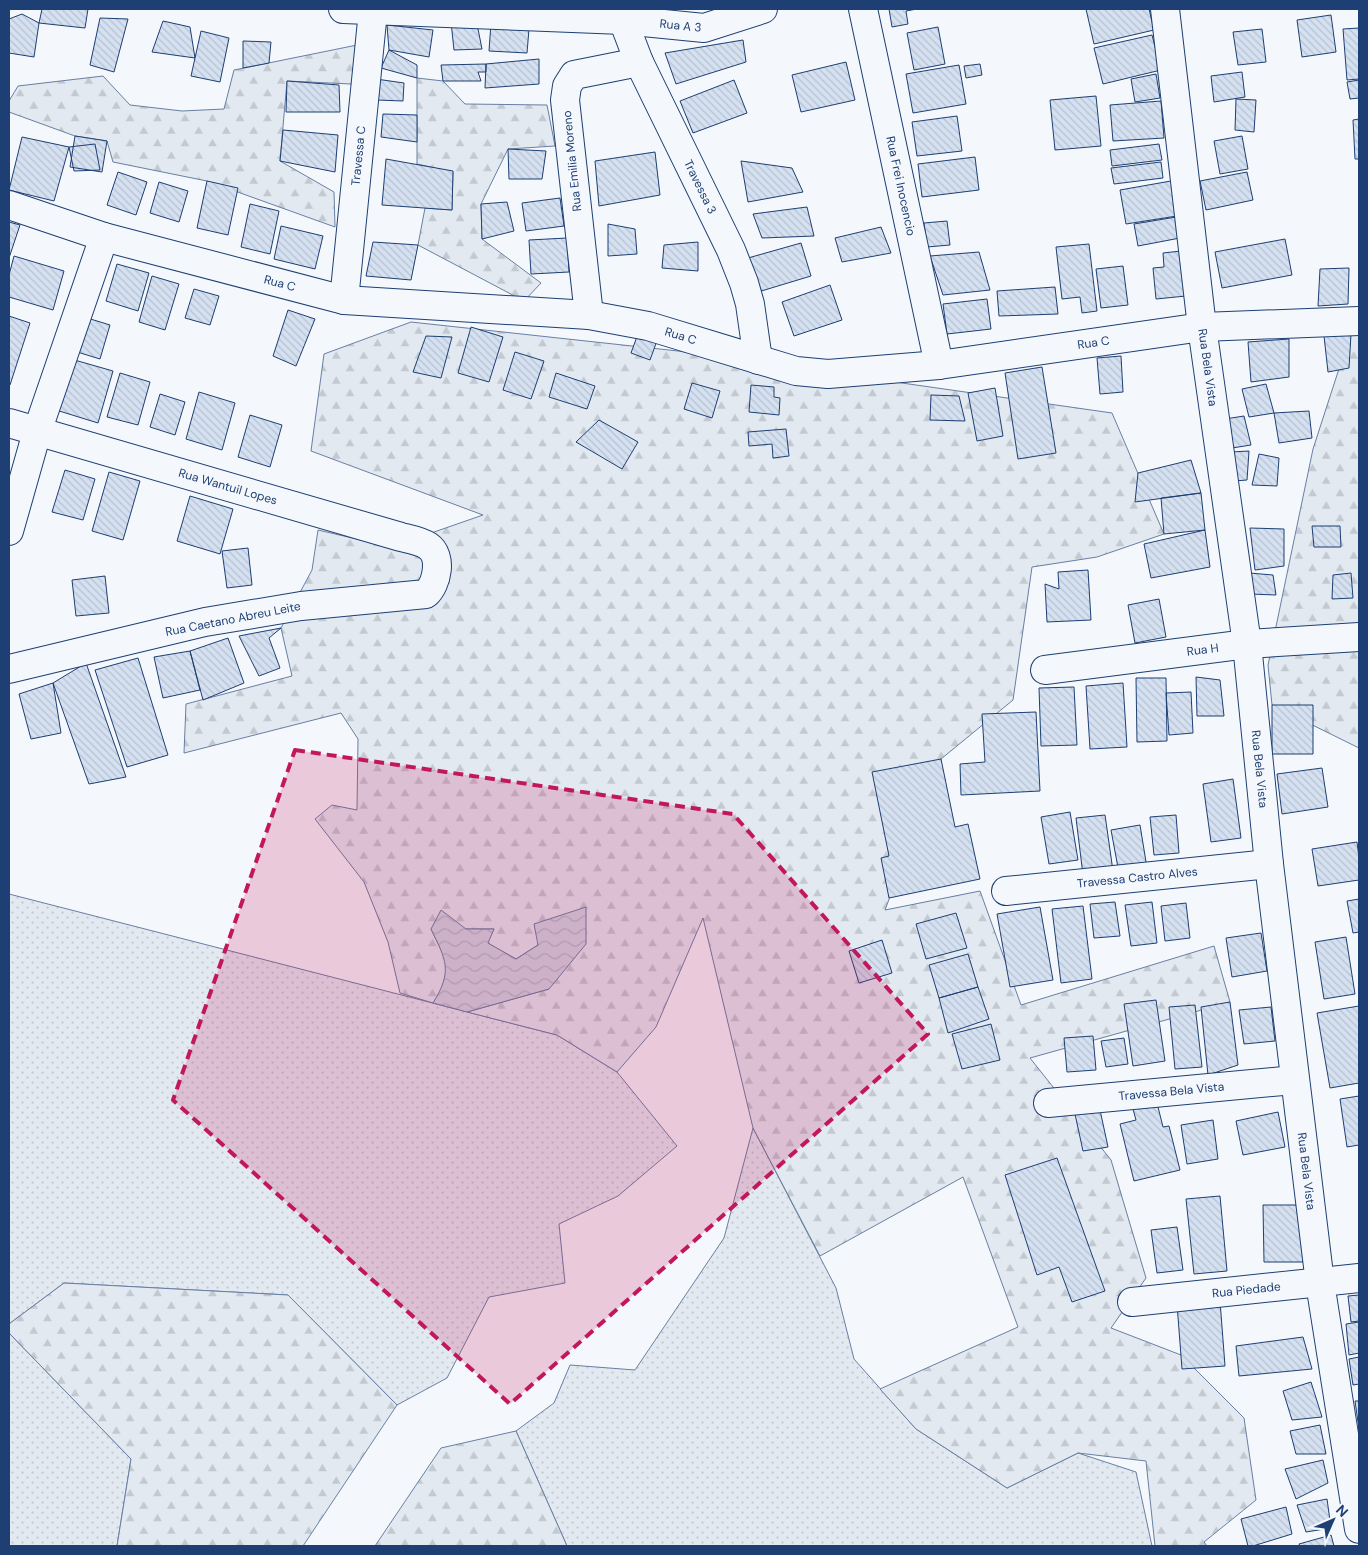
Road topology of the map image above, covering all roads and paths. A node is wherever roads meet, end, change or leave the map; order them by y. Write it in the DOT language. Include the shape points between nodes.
graph roads {
  1 [pos="343,9"];
  2 [pos="764,9"];
  3 [pos="863,9"];
  4 [pos="1165,9"];
  5 [pos="373,11"];
  6 [pos="699,18"];
  7 [pos="623,20"];
  8 [pos="639,62"];
  9 [pos="9,205"];
  10 [pos="104,237"];
  11 [pos="344,300"];
  12 [pos="589,315"];
  13 [pos="1359,321"];
  14 [pos="1202,327"];
  15 [pos="758,360"];
  16 [pos="939,365"];
  17 [pos="9,423"];
  18 [pos="37,432"];
  19 [pos="9,531"];
  20 [pos="437,562"];
  21 [pos="1359,637"];
  22 [pos="1247,644"];
  23 [pos="9,669"];
  24 [pos="1046,670"];
  25 [pos="1269,864"];
  26 [pos="1006,891"];
  27 [pos="1294,1080"];
  28 [pos="1048,1103"];
  29 [pos="1359,1278"];
  30 [pos="1320,1283"];
  31 [pos="1132,1302"];
  32 [pos="1359,1529"];
  1 -- 5 [label="street, Rua A 3"];
  2 -- 6 [label="street, Rua A 3"];
  3 -- 16 [label="street, Rua Frei Inocencio"];
  4 -- 14 [label="street, Rua Bela Vista"];
  5 -- 7 [label="street, Rua A 3"];
  5 -- 11 [label="street, Travessa C"];
  6 -- 7 [label="street, Rua A 3"];
  7 -- 8 [label="street, Travessa 3"];
  8 -- 12 [label="street, Rua Emilia Moreno" via="574,76 567,86 565,100"];
  8 -- 15 [label="street, Travessa 3" via="744,282"];
  9 -- 10 [label="street, Rua C"];
  10 -- 11 [label="street, Rua C"];
  10 -- 18 [label="street"];
  11 -- 12 [label="street, Rua C"];
  12 -- 15 [label="street, Rua C" via="648,326"];
  13 -- 14 [label="street, Rua C"];
  14 -- 16 [label="street, Rua C"];
  14 -- 22 [label="street, Rua Bela Vista"];
  15 -- 16 [label="street, Rua C" via="796,371 828,374"];
  17 -- 18 [label="street, Rua Wantuil Lopes"];
  18 -- 19 [label="street"];
  18 -- 20 [label="street, Rua Wantuil Lopes" via="401,536 429,546"];
  20 -- 23 [label="street, Rua Caetano Abreu Leite" via="434,584 426,594 301,606 205,622"];
  21 -- 22 [label="street, Rua H"];
  22 -- 24 [label="street, Rua H"];
  22 -- 25 [label="street, Rua Bela Vista"];
  25 -- 26 [label="street, Travessa Castro Alves"];
  25 -- 27 [label="street, Rua Bela Vista"];
  27 -- 28 [label="street, Travessa Bela Vista"];
  27 -- 30 [label="street, Rua Bela Vista"];
  29 -- 30 [label="street, Rua Piedade"];
  30 -- 31 [label="street, Rua Piedade"];
  30 -- 32 [label="street, Rua Bela Vista"];
}
